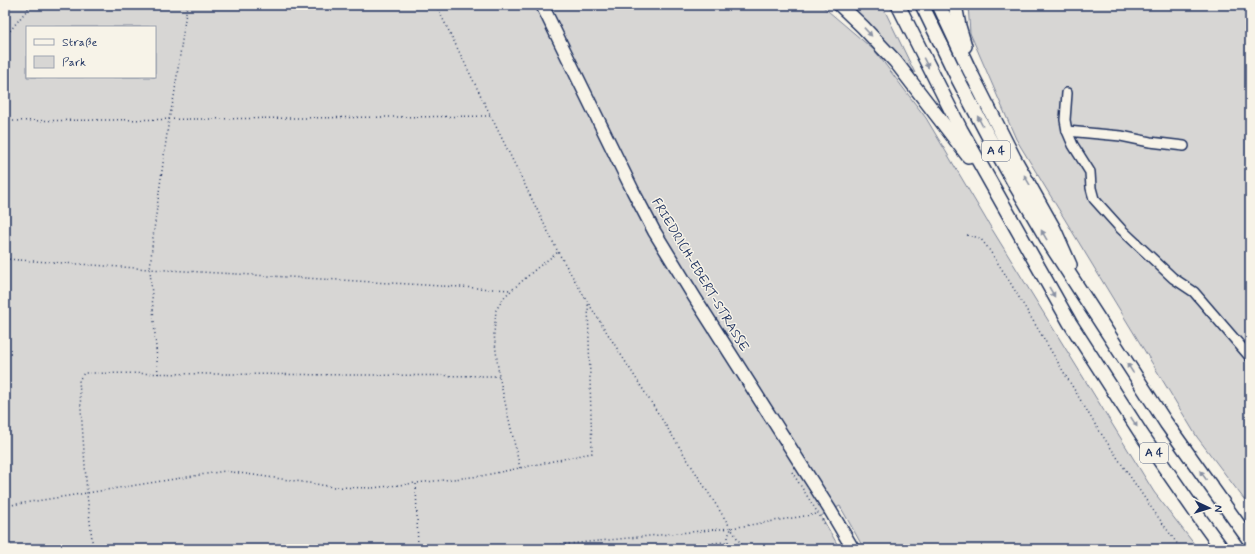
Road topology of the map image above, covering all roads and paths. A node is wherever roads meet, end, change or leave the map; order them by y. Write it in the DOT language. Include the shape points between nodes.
graph roads {
  1 [pos="31,5"];
  2 [pos="187,5"];
  3 [pos="436,5"];
  4 [pos="542,5"];
  5 [pos="840,5"];
  6 [pos="898,5"];
  7 [pos="922,5"];
  8 [pos="939,5"];
  9 [pos="955,5"];
  10 [pos="5,38"];
  11 [pos="1067,93"];
  12 [pos="492,116"];
  13 [pos="169,119"];
  14 [pos="5,122"];
  15 [pos="997,125"];
  16 [pos="1067,131"];
  17 [pos="1184,146"];
  18 [pos="991,185"];
  19 [pos="967,235"];
  20 [pos="558,252"];
  21 [pos="5,259"];
  22 [pos="150,269"];
  23 [pos="511,290"];
  24 [pos="1080,291"];
  25 [pos="588,301"];
  26 [pos="1250,357"];
  27 [pos="158,374"];
  28 [pos="499,376"];
  29 [pos="520,468"];
  30 [pos="416,483"];
  31 [pos="87,494"];
  32 [pos="5,506"];
  33 [pos="830,510"];
  34 [pos="731,528"];
  35 [pos="1250,541"];
  36 [pos="728,542"];
  37 [pos="93,549"];
  38 [pos="418,549"];
  39 [pos="517,549"];
  40 [pos="632,549"];
  41 [pos="645,549"];
  42 [pos="698,549"];
  43 [pos="729,549"];
  44 [pos="744,549"];
  45 [pos="853,549"];
  46 [pos="1181,549"];
  47 [pos="1222,549"];
  1 -- 10 [label="path"];
  2 -- 13 [label="path"];
  3 -- 12 [label="path"];
  4 -- 33 [label="main road, FRIEDRICH-EBERT-STRASSE" via="654,231"];
  5 -- 18 [label="highway, one-way" via="895,61"];
  6 -- 18 [label="highway, A 4, one-way" via="960,130"];
  24 -- 7 [label="highway, A 4, one-way" via="1017,188 958,79"];
  8 -- 15 [label="highway"];
  9 -- 15 [label="highway" via="966,49"];
  11 -- 16 [label="lane"];
  12 -- 13 [label="path"];
  12 -- 20 [label="path"];
  13 -- 14 [label="path"];
  13 -- 22 [label="path"];
  24 -- 15 [label="highway, one-way" via="1054,229"];
  16 -- 17 [label="lane"];
  16 -- 26 [label="lane" via="1090,172 1091,188 1098,204 1173,278 1194,292"];
  18 -- 47 [label="highway, A 4, one-way" via="1070,323 1142,435"];
  19 -- 46 [label="path" via="980,238 988,248 1096,426"];
  20 -- 23 [label="path"];
  20 -- 25 [label="path"];
  21 -- 22 [label="path"];
  22 -- 23 [label="path"];
  22 -- 27 [label="path"];
  23 -- 28 [label="path" via="496,310 494,334"];
  35 -- 24 [label="highway, A 4, one-way" via="1166,422"];
  25 -- 29 [label="path" via="592,453"];
  25 -- 34 [label="path"];
  27 -- 28 [label="path"];
  27 -- 31 [label="path" via="84,373 79,380"];
  28 -- 29 [label="path"];
  29 -- 30 [label="path" via="480,476"];
  30 -- 31 [label="path" via="372,488 334,487 225,471"];
  30 -- 38 [label="path"];
  31 -- 32 [label="path"];
  31 -- 37 [label="path"];
  33 -- 34 [label="path"];
  33 -- 45 [label="main road, FRIEDRICH-EBERT-STRASSE"];
  34 -- 36 [label="path"];
  34 -- 39 [label="path"];
  34 -- 44 [label="path"];
  36 -- 42 [label="path" via="714,542"];
  36 -- 43 [label="path"];
  40 -- 41 [label="path"];
}
